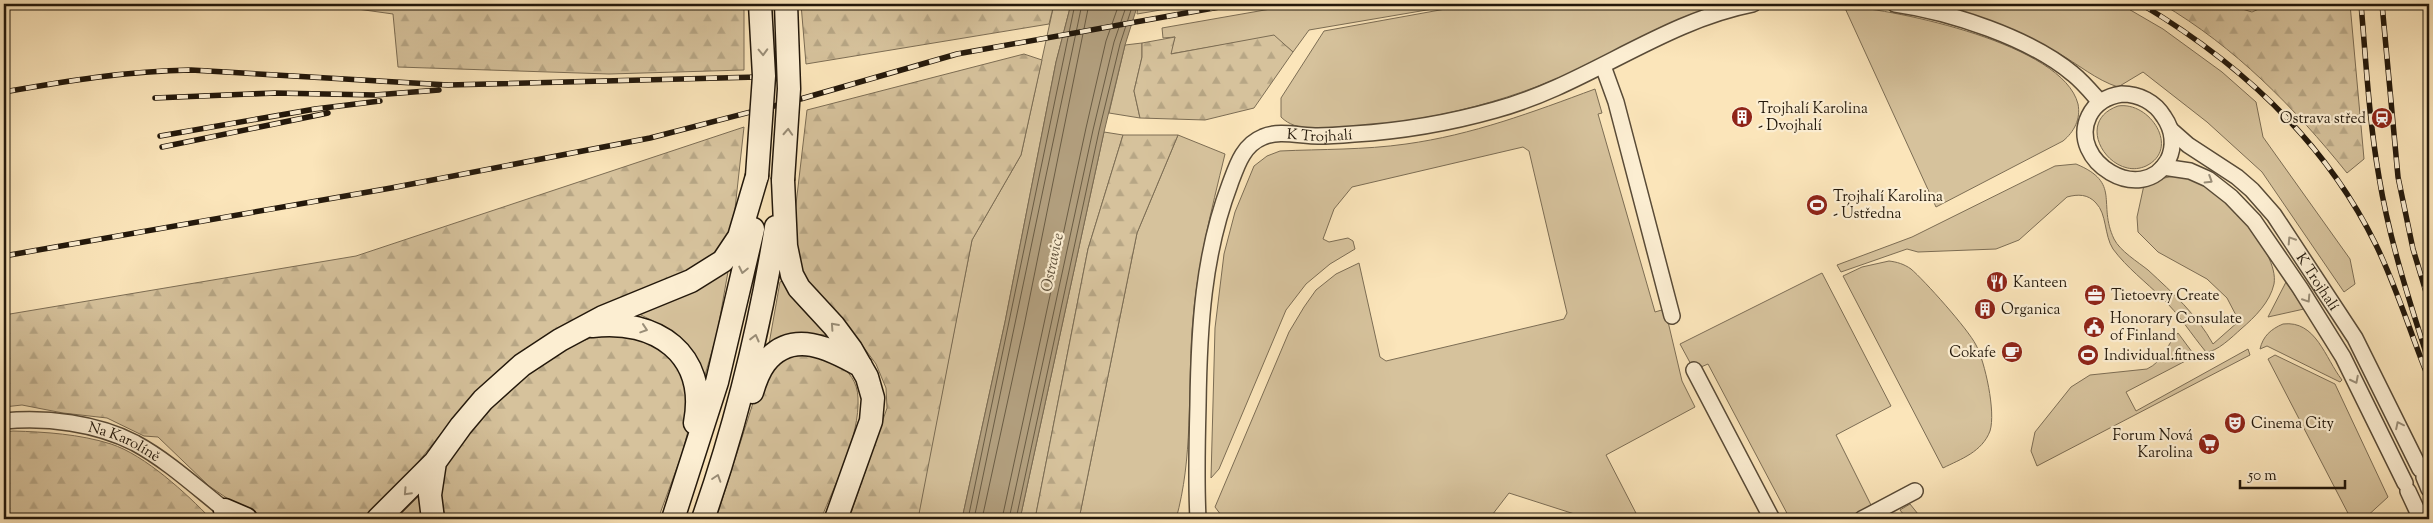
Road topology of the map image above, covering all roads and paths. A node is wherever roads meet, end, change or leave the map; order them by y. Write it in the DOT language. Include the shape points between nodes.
graph roads {
  1 [pos="760,4"];
  2 [pos="786,4"];
  3 [pos="1753,4"];
  4 [pos="1895,4"];
  5 [pos="1603,66"];
  6 [pos="2100,102"];
  7 [pos="2171,130"];
  8 [pos="2163,167"];
  9 [pos="756,184"];
  10 [pos="783,188"];
  11 [pos="1672,316"];
  12 [pos="579,330"];
  13 [pos="862,366"];
  14 [pos="1694,370"];
  15 [pos="4,421"];
  16 [pos="730,436"];
  17 [pos="435,462"];
  18 [pos="2424,478"];
  19 [pos="684,486"];
  20 [pos="1916,492"];
  21 [pos="228,515"];
  22 [pos="246,519"];
  23 [pos="378,519"];
  24 [pos="433,519"];
  25 [pos="673,519"];
  26 [pos="703,519"];
  27 [pos="836,519"];
  28 [pos="1198,519"];
  29 [pos="1772,519"];
  30 [pos="1862,519"];
  31 [pos="2421,519"];
  1 -- 9 [label="main road, one-way, bridge" via="763,91"];
  10 -- 2 [label="main road, one-way, bridge" via="790,89"];
  3 -- 5 [label="street, K Trojhalí" via="1692,22"];
  4 -- 6 [label="street" via="1915,6 1977,25 2036,50 2073,74"];
  5 -- 11 [label="street" via="1616,102"];
  5 -- 28 [label="street, K Trojhalí" via="1569,83 1497,110 1444,122 1354,134 1266,135 1247,148 1223,202 1204,280 1199,328"];
  6 -- 7 [label="street" via="2115,95 2138,96 2156,107"];
  6 -- 8 [label="street" via="2090,113 2085,128 2086,143 2095,159 2110,173 2127,180 2151,176"];
  7 -- 8 [label="street" via="2172,145"];
  18 -- 7 [label="street, K Trojhalí, one-way" via="2355,338 2274,215 2237,177"];
  8 -- 31 [label="street, K Trojhalí, one-way" via="2190,171 2208,179 2254,221 2343,357"];
  9 -- 12 [label="main road" via="737,241 719,264 691,281 625,307"];
  9 -- 19 [label="main road, one-way" via="754,225 730,334"];
  13 -- 10 [label="main road, one-way" via="843,336 803,294 792,276 786,246"];
  16 -- 10 [label="main road, one-way" via="757,329"];
  12 -- 17 [label="main road" via="533,356 494,388 466,419"];
  12 -- 19 [label="main road, one-way" via="615,324 643,328 670,343 685,360 694,380 697,402"];
  13 -- 16 [label="main road" via="817,344 784,349 764,364"];
  13 -- 27 [label="main road" via="874,406"];
  14 -- 29 [label="street"];
  15 -- 21 [label="street, Na Karolíně" via="74,424 122,437 165,463"];
  26 -- 16 [label="main road, one-way"];
  17 -- 23 [label="main road, one-way"];
  17 -- 24 [label="main road" via="430,495"];
  19 -- 25 [label="main road"];
  20 -- 30 [label="street"];
  21 -- 22 [label="main road, Na Karolíně"];
}
